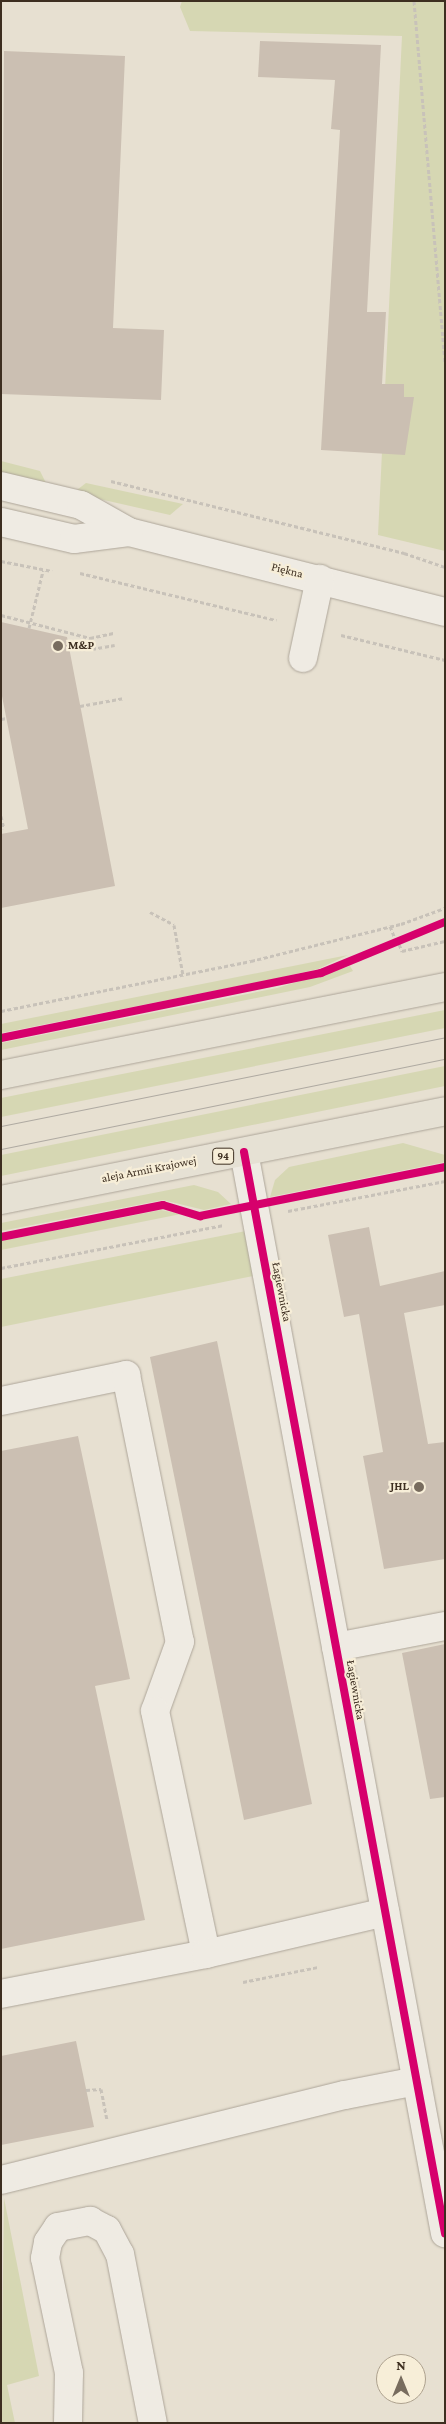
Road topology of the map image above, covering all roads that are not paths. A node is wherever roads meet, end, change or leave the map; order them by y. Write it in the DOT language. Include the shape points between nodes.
graph roads {
  1 [pos="1,486"];
  2 [pos="1,522"];
  3 [pos="129,532"];
  4 [pos="320,579"];
  5 [pos="445,612"];
  6 [pos="303,658"];
  7 [pos="445,987"];
  8 [pos="1,1075"];
  9 [pos="445,1111"];
  10 [pos="244,1152"];
  11 [pos="1,1200"];
  12 [pos="1,1401"];
  13 [pos="445,1626"];
  14 [pos="336,1647"];
  15 [pos="385,1912"];
  16 [pos="206,1954"];
  17 [pos="1,1994"];
  18 [pos="417,2081"];
  19 [pos="1,2180"];
  20 [pos="445,2233"];
  21 [pos="68,2423"];
  22 [pos="153,2423"];
  1 -- 3 [label="street, Piękna" via="81,505"];
  2 -- 3 [label="street, Piękna" via="74,539"];
  3 -- 4 [label="street, Piękna"];
  4 -- 5 [label="street, Piękna"];
  4 -- 6 [label="street"];
  7 -- 8 [label="main road"];
  9 -- 10 [label="main road, aleja Armii Krajowej / 94"];
  10 -- 11 [label="main road, aleja Armii Krajowej / 94"];
  10 -- 14 [label="street, Łagiewnicka"];
  12 -- 16 [label="street" via="126,1375 180,1642 155,1711"];
  13 -- 14 [label="street"];
  14 -- 15 [label="street, Łagiewnicka"];
  15 -- 16 [label="street"];
  15 -- 18 [label="street, Łagiewnicka"];
  16 -- 17 [label="street"];
  18 -- 19 [label="street" via="345,2095"];
  18 -- 20 [label="street, Łagiewnicka"];
  21 -- 22 [label="street" via="69,2374 45,2258 48,2242 58,2227 90,2220 107,2230 120,2254"];
}
